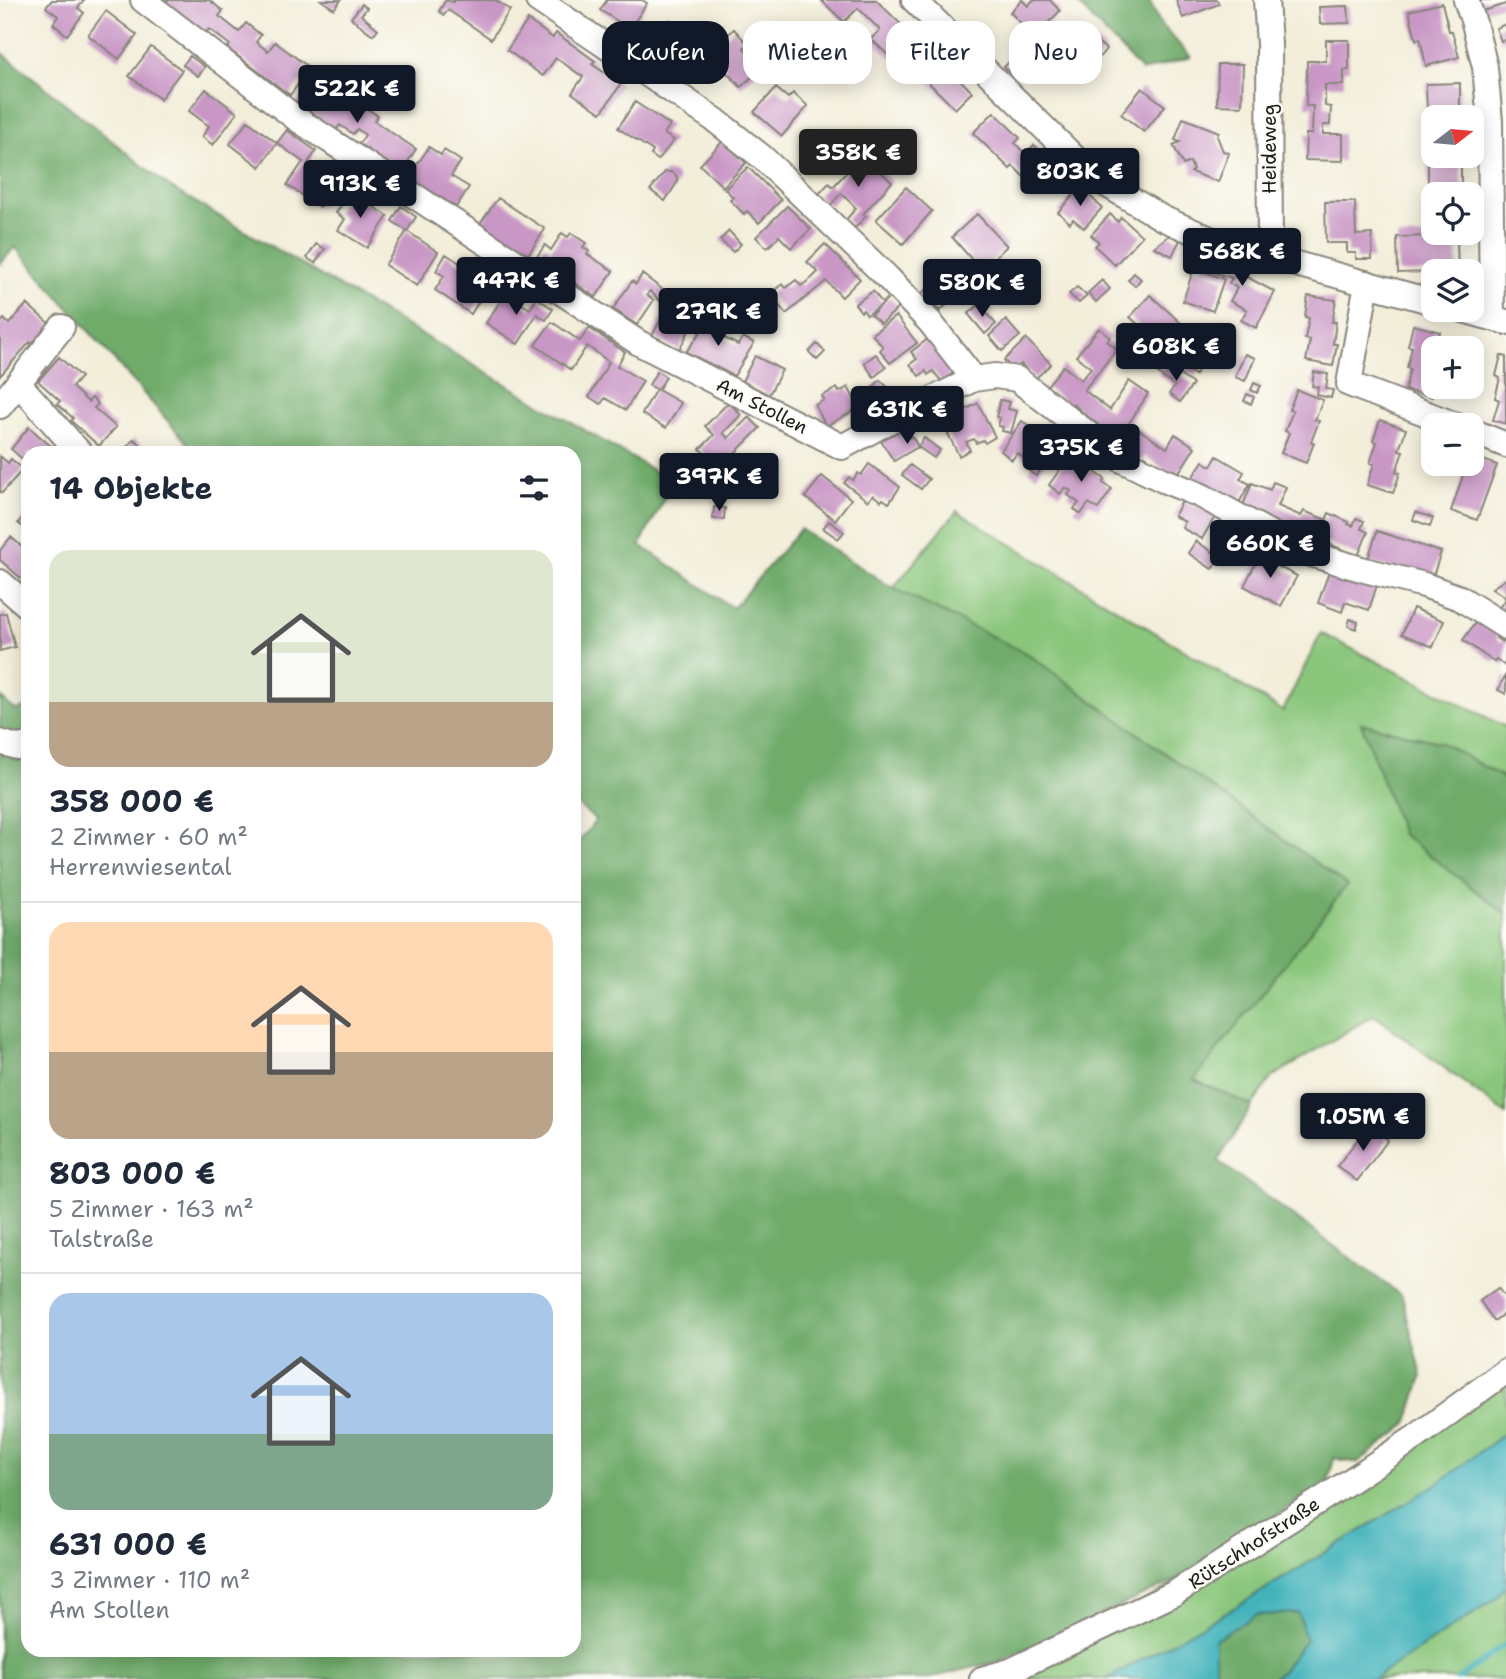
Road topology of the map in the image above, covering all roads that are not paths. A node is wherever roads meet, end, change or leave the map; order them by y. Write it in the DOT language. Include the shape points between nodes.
graph roads {
  1 [pos="143,0"];
  2 [pos="538,0"];
  3 [pos="914,0"];
  4 [pos="1266,0"];
  5 [pos="1466,0"];
  6 [pos="1270,257"];
  7 [pos="1367,283"];
  8 [pos="1421,299"];
  9 [pos="1499,320"];
  10 [pos="62,327"];
  11 [pos="974,379"];
  12 [pos="19,384"];
  13 [pos="0,406"];
  14 [pos="1425,413"];
  15 [pos="1484,437"];
  16 [pos="1506,445"];
  17 [pos="73,446"];
  18 [pos="0,582"];
  19 [pos="21,600"];
  20 [pos="1506,627"];
  21 [pos="0,742"];
  22 [pos="21,747"];
  23 [pos="1506,1371"];
  24 [pos="982,1679"];
  1 -- 11 [label="street, Am Stollen" via="298,119 639,343 842,447"];
  2 -- 11 [label="street" via="762,157 930,322"];
  3 -- 6 [label="street" via="1094,177 1161,218 1217,242"];
  4 -- 6 [label="street, Heideweg"];
  5 -- 9 [label="street" via="1485,67"];
  6 -- 7 [label="street"];
  7 -- 8 [label="street"];
  7 -- 14 [label="street" via="1349,384"];
  10 -- 12 [label="street"];
  11 -- 20 [label="street" via="1017,379 1122,460 1202,496 1304,552 1460,598"];
  12 -- 13 [label="street"];
  12 -- 17 [label="street"];
  15 -- 16 [label="street"];
  18 -- 19 [label="street"];
  21 -- 22 [label="street"];
  23 -- 24 [label="street, Rütschhofstraße" via="1361,1474 1175,1593 1010,1671"];
}
